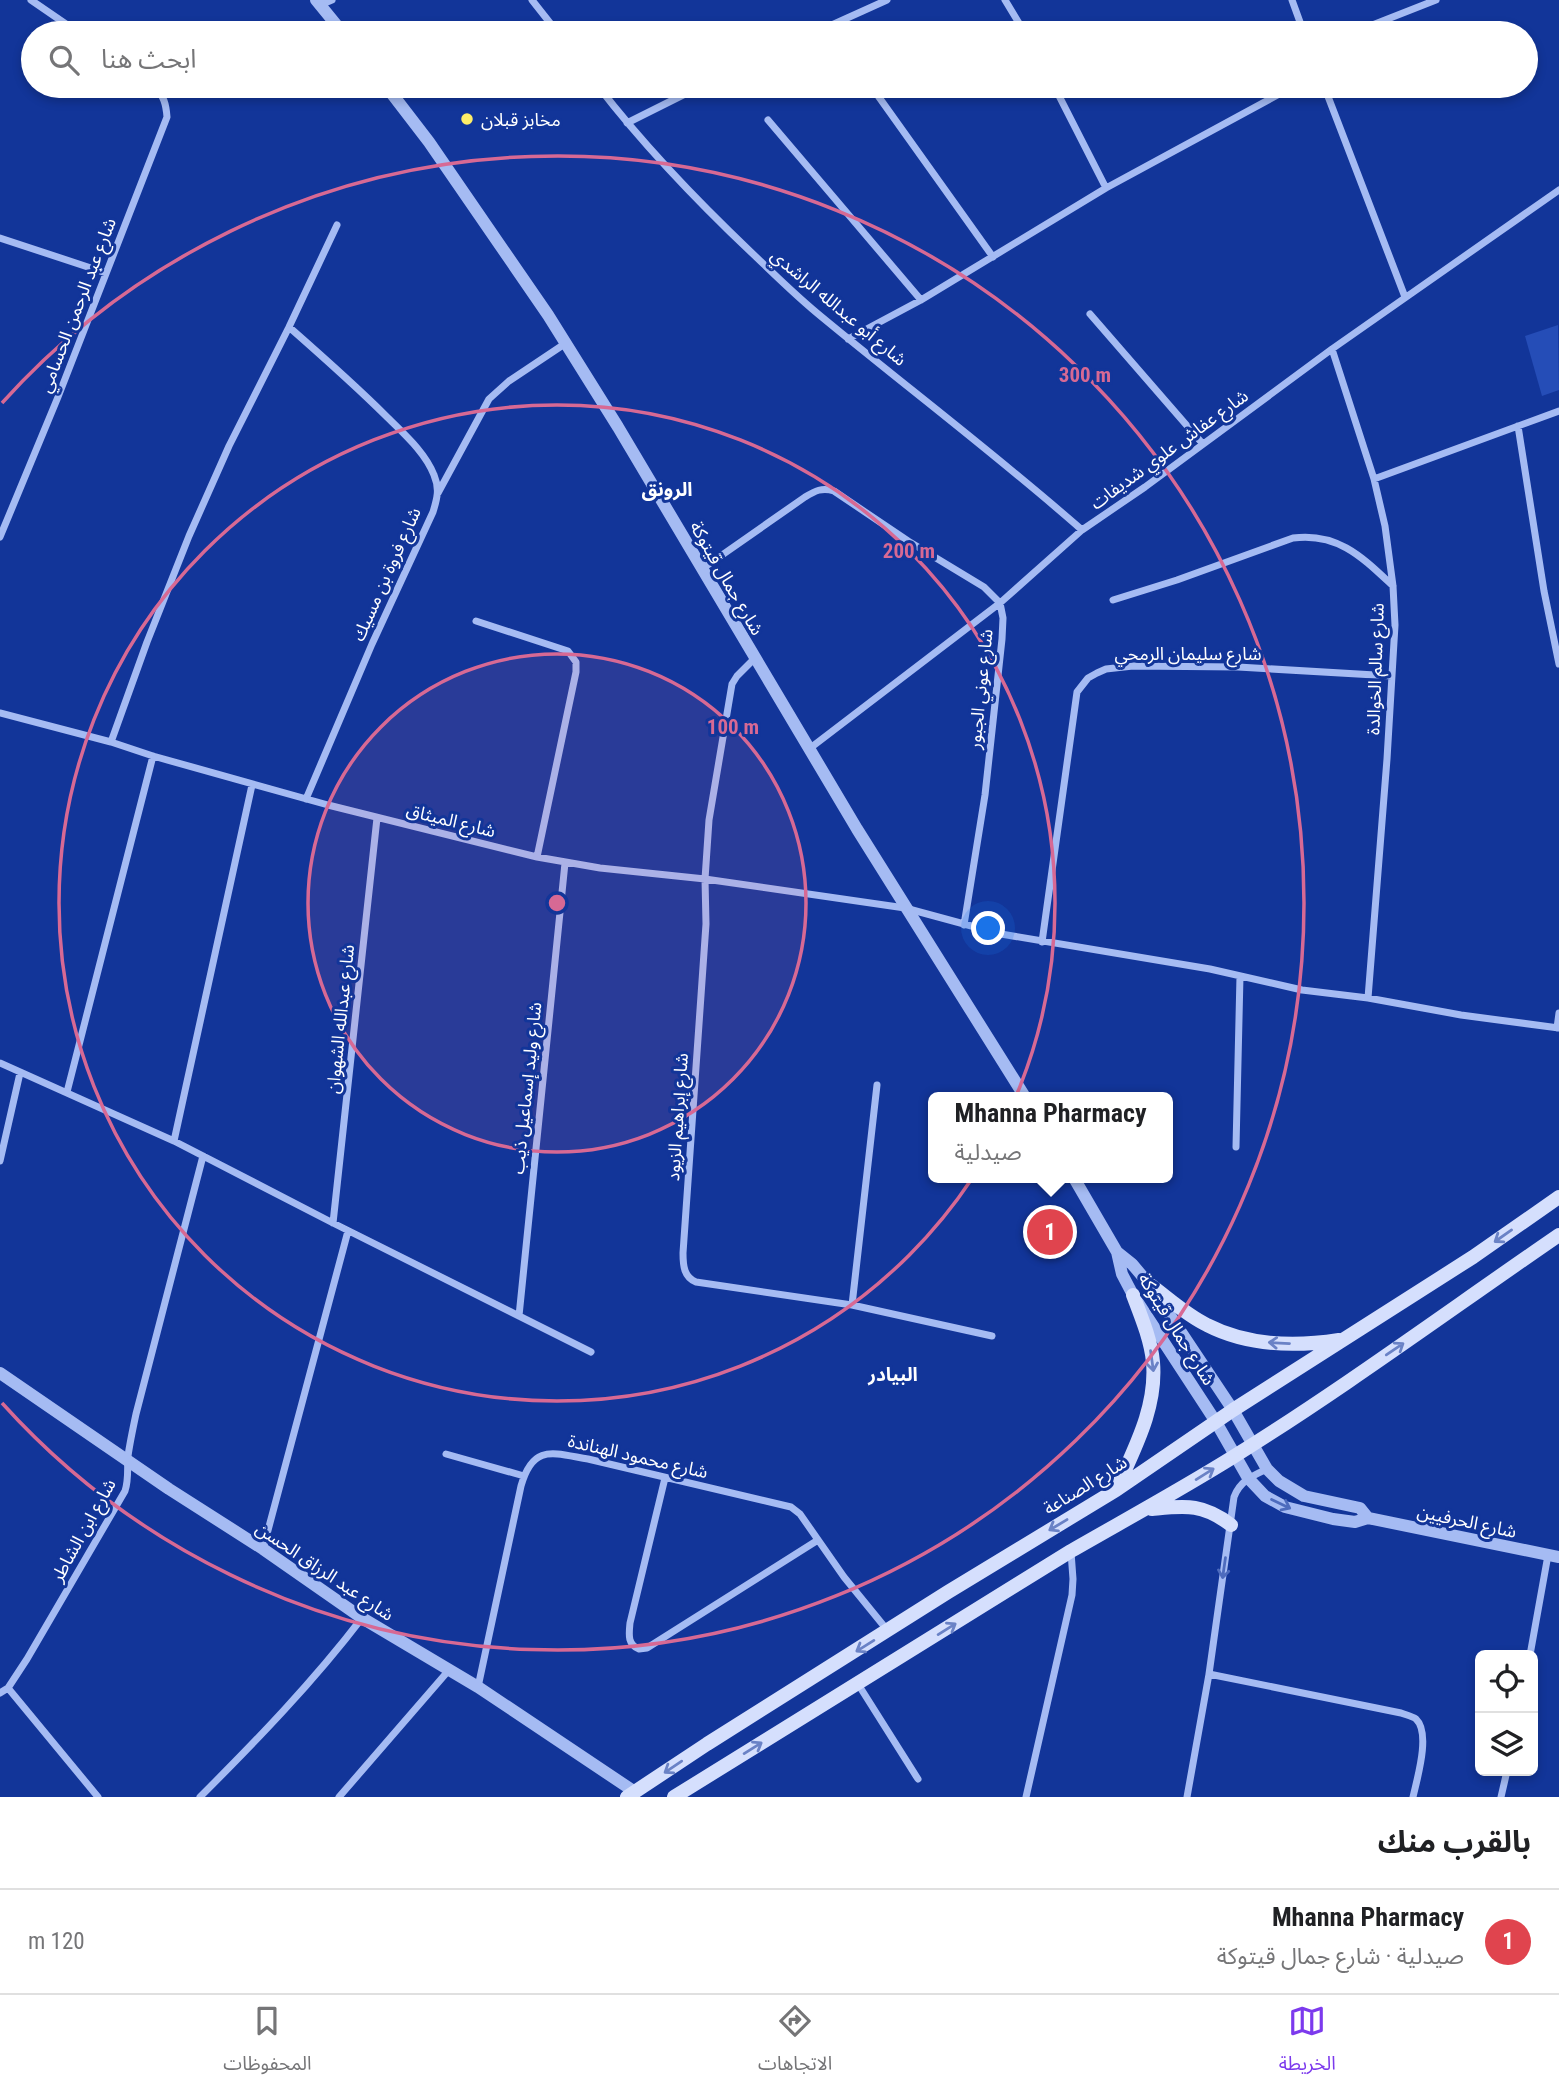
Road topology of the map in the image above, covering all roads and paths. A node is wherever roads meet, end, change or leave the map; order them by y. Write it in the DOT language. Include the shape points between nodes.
graph roads {
  1 [pos="31,0"];
  2 [pos="532,0"];
  3 [pos="887,0"];
  4 [pos="1006,0"];
  5 [pos="1292,0"];
  6 [pos="1436,0"];
  7 [pos="323,2"];
  8 [pos="62,21"];
  9 [pos="335,21"];
  10 [pos="549,21"];
  11 [pos="848,21"];
  12 [pos="1018,21"];
  13 [pos="1300,21"];
  14 [pos="1383,21"];
  15 [pos="163,98"];
  16 [pos="395,98"];
  17 [pos="607,98"];
  18 [pos="677,98"];
  19 [pos="880,98"];
  20 [pos="1060,98"];
  21 [pos="1272,98"];
  22 [pos="1329,98"];
  23 [pos="768,120"];
  24 [pos="627,123"];
  25 [pos="1107,188"];
  26 [pos="1559,190"];
  27 [pos="337,225"];
  28 [pos="0,238"];
  29 [pos="993,257"];
  30 [pos="106,273"];
  31 [pos="1405,297"];
  32 [pos="921,300"];
  33 [pos="1090,314"];
  34 [pos="289,327"];
  35 [pos="849,339"];
  36 [pos="566,343"];
  37 [pos="1332,349"];
  38 [pos="1559,411"];
  39 [pos="1518,426"];
  40 [pos="1202,443"];
  41 [pos="1374,479"];
  42 [pos="438,494"];
  43 [pos="4,514"];
  44 [pos="1082,530"];
  45 [pos="0,537"];
  46 [pos="702,569"];
  47 [pos="1393,586"];
  48 [pos="1113,600"];
  49 [pos="999,603"];
  50 [pos="476,621"];
  51 [pos="754,659"];
  52 [pos="1559,664"];
  53 [pos="1392,676"];
  54 [pos="0,713"];
  55 [pos="111,742"];
  56 [pos="809,749"];
  57 [pos="153,756"];
  58 [pos="252,785"];
  59 [pos="306,799"];
  60 [pos="377,818"];
  61 [pos="537,857"];
  62 [pos="565,863"];
  63 [pos="705,879"];
  64 [pos="905,908"];
  65 [pos="964,925"];
  66 [pos="1042,942"];
  67 [pos="1240,976"];
  68 [pos="1368,998"];
  69 [pos="1559,1013"];
  70 [pos="1558,1028"];
  71 [pos="0,1063"];
  72 [pos="20,1073"];
  73 [pos="877,1085"];
  74 [pos="67,1092"];
  75 [pos="1022,1092"];
  76 [pos="174,1141"];
  77 [pos="1236,1147"];
  78 [pos="203,1156"];
  79 [pos="0,1161"];
  80 [pos="1077,1183"];
  81 [pos="1559,1197"];
  82 [pos="333,1223"];
  83 [pos="348,1231"];
  84 [pos="1559,1235"];
  85 [pos="1117,1252"];
  86 [pos="1149,1284"];
  87 [pos="1133,1295"];
  88 [pos="852,1305"];
  89 [pos="519,1316"];
  90 [pos="992,1336"];
  91 [pos="1347,1339"];
  92 [pos="591,1352"];
  93 [pos="0,1373"];
  94 [pos="1233,1410"];
  95 [pos="1216,1422"];
  96 [pos="1252,1444"];
  97 [pos="446,1454"];
  98 [pos="1234,1456"];
  99 [pos="128,1461"];
  100 [pos="1267,1469"];
  101 [pos="524,1476"];
  102 [pos="665,1478"];
  103 [pos="1248,1478"];
  104 [pos="1116,1490"];
  105 [pos="1147,1510"];
  106 [pos="1368,1518"];
  107 [pos="1231,1525"];
  108 [pos="818,1540"];
  109 [pos="263,1549"];
  110 [pos="1071,1552"];
  111 [pos="1553,1556"];
  112 [pos="362,1618"];
  113 [pos="888,1632"];
  114 [pos="1531,1650"];
  115 [pos="449,1670"];
  116 [pos="1209,1674"];
  117 [pos="858,1684"];
  118 [pos="478,1687"];
  119 [pos="8,1688"];
  120 [pos="0,1693"];
  121 [pos="1506,1776"];
  122 [pos="918,1779"];
  123 [pos="631,1794"];
  124 [pos="98,1797"];
  125 [pos="200,1797"];
  126 [pos="339,1797"];
  127 [pos="674,1797"];
  128 [pos="1026,1797"];
  129 [pos="1187,1797"];
  130 [pos="1413,1797"];
  131 [pos="1502,1797"];
  1 -- 8 [label="street"];
  2 -- 10 [label="street"];
  3 -- 11 [label="street"];
  4 -- 12 [label="street"];
  5 -- 13 [label="street"];
  6 -- 14 [label="street"];
  7 -- 9 [label="street"];
  15 -- 30 [label="street, شارع عبد الرحمن الحسامي" via="167,117"];
  16 -- 36 [label="street, شارع جمال قيتوكة"];
  17 -- 24 [label="street, شارع أبو عبدالله الراشدي"];
  18 -- 24 [label="street"];
  19 -- 29 [label="street"];
  20 -- 25 [label="street"];
  21 -- 25 [label="street"];
  22 -- 31 [label="street"];
  23 -- 32 [label="street"];
  24 -- 35 [label="street, شارع أبو عبدالله الراشدي" via="712,215"];
  25 -- 29 [label="street"];
  26 -- 31 [label="street, شارع عفاش علوي شديفات"];
  27 -- 34 [label="street"];
  28 -- 30 [label="street"];
  29 -- 32 [label="street"];
  30 -- 43 [label="street, شارع عبد الرحمن الحسامي" via="58,397"];
  31 -- 37 [label="street, شارع عفاش علوي شديفات"];
  32 -- 35 [label="street"];
  33 -- 40 [label="street"];
  34 -- 42 [label="street, شارع فروة بن مسيك" via="412,442 435,476"];
  34 -- 55 [label="street" via="189,536"];
  35 -- 44 [label="street, شارع أبو عبدالله الراشدي"];
  36 -- 42 [label="street" via="489,399"];
  36 -- 46 [label="street, شارع جمال قيتوكة"];
  37 -- 40 [label="street, شارع عفاش علوي شديفات"];
  37 -- 41 [label="street, شارع سالم الخوالدة"];
  38 -- 39 [label="street"];
  39 -- 41 [label="street"];
  39 -- 52 [label="street"];
  40 -- 44 [label="street, شارع عفاش علوي شديفات"];
  41 -- 47 [label="street, شارع سالم الخوالدة"];
  42 -- 59 [label="street, شارع فروة بن مسيك"];
  43 -- 45 [label="street, شارع عبد الرحمن الحسامي"];
  44 -- 49 [label="street, شارع عفاش علوي شديفات"];
  46 -- 49 [label="street" via="826,488 984,587"];
  46 -- 51 [label="street, شارع جمال قيتوكة"];
  47 -- 48 [label="street" via="1345,547 1309,536"];
  47 -- 53 [label="street, شارع سالم الخوالدة"];
  49 -- 56 [label="street, شارع عفاش علوي شديفات"];
  49 -- 65 [label="street, شارع عوني الجبور" via="1002,639 985,795"];
  50 -- 61 [label="street" via="568,651 576,662"];
  51 -- 56 [label="street, شارع جمال قيتوكة"];
  51 -- 63 [label="street, شارع إبراهيم الزيود" via="732,684 709,820"];
  53 -- 66 [label="street, شارع سليمان الرمحي" via="1133,666 1106,669 1088,678 1077,692"];
  53 -- 68 [label="street, شارع سالم الخوالدة"];
  54 -- 55 [label="street, شارع الميثاق"];
  55 -- 57 [label="street, شارع الميثاق"];
  56 -- 64 [label="street, شارع جمال قيتوكة"];
  57 -- 58 [label="street, شارع الميثاق"];
  57 -- 74 [label="street"];
  58 -- 59 [label="street, شارع الميثاق"];
  58 -- 76 [label="street"];
  59 -- 60 [label="street, شارع الميثاق"];
  60 -- 61 [label="street, شارع الميثاق"];
  60 -- 82 [label="street, شارع عبدالله الشهوان"];
  61 -- 62 [label="street, شارع الميثاق"];
  62 -- 63 [label="street, شارع الميثاق"];
  62 -- 89 [label="street, شارع وليد إسماعيل ذيب"];
  63 -- 64 [label="street, شارع الميثاق"];
  63 -- 88 [label="street, شارع إبراهيم الزيود" via="685,1271 696,1282"];
  64 -- 65 [label="street"];
  64 -- 75 [label="street, شارع جمال قيتوكة"];
  65 -- 66 [label="street"];
  66 -- 67 [label="street"];
  67 -- 68 [label="street"];
  67 -- 77 [label="street"];
  68 -- 70 [label="street"];
  69 -- 70 [label="street"];
  71 -- 72 [label="street"];
  72 -- 74 [label="street"];
  72 -- 79 [label="street"];
  73 -- 88 [label="street"];
  74 -- 76 [label="street"];
  76 -- 78 [label="street"];
  78 -- 82 [label="street"];
  78 -- 99 [label="street, شارع ابن الشاطر" via="135,1414"];
  80 -- 85 [label="street, شارع جمال قيتوكة"];
  81 -- 91 [label="main road, شارع الصناعة, one-way"];
  82 -- 83 [label="street"];
  83 -- 89 [label="street"];
  83 -- 109 [label="street"];
  96 -- 84 [label="main road, one-way"];
  85 -- 86 [label="street, شارع جمال قيتوكة"];
  85 -- 87 [label="street, شارع جمال قيتوكة"];
  91 -- 86 [label="main road, one-way" via="1279,1344 1233,1336 1206,1325"];
  86 -- 94 [label="street, شارع جمال قيتوكة"];
  87 -- 95 [label="street, شارع جمال قيتوكة"];
  87 -- 104 [label="main road, one-way" via="1153,1360 1153,1389 1146,1421"];
  88 -- 90 [label="street, شارع إبراهيم الزيود"];
  89 -- 92 [label="street"];
  91 -- 94 [label="main road, شارع الصناعة"];
  93 -- 99 [label="street, شارع عبد الرزاق الحسن"];
  94 -- 95 [label="main road, شارع الصناعة"];
  94 -- 96 [label="street, شارع الحرفيين"];
  95 -- 98 [label="street, شارع الحرفيين"];
  95 -- 104 [label="main road, شارع الصناعة"];
  96 -- 98 [label="main road"];
  96 -- 100 [label="street, شارع الحرفيين"];
  97 -- 101 [label="street"];
  98 -- 103 [label="street, شارع الحرفيين"];
  105 -- 98 [label="main road, one-way"];
  99 -- 109 [label="street, شارع عبد الرزاق الحسن"];
  99 -- 119 [label="street, شارع ابن الشاطر" via="125,1491"];
  100 -- 103 [label="street"];
  100 -- 106 [label="street, شارع الحرفيين" via="1304,1496 1360,1508"];
  101 -- 102 [label="street, شارع محمود الهناندة" via="537,1457 556,1454"];
  101 -- 118 [label="street"];
  102 -- 108 [label="street, شارع محمود الهناندة" via="791,1507"];
  102 -- 108 [label="street" via="631,1623 630,1643 639,1649"];
  103 -- 106 [label="street, شارع الحرفيين, one-way" via="1284,1507 1355,1522"];
  103 -- 107 [label="street" via="1234,1497"];
  104 -- 113 [label="main road, شارع الصناعة, one-way"];
  105 -- 107 [label="main road" via="1192,1507 1217,1514"];
  105 -- 110 [label="main road"];
  106 -- 111 [label="street, شارع الحرفيين"];
  107 -- 116 [label="street, one-way"];
  108 -- 113 [label="street"];
  109 -- 112 [label="street, شارع عبد الرزاق الحسن"];
  117 -- 110 [label="main road, one-way"];
  110 -- 128 [label="street" via="1073,1579 1067,1621"];
  111 -- 114 [label="street"];
  112 -- 115 [label="street, شارع عبد الرزاق الحسن"];
  112 -- 125 [label="street" via="333,1657"];
  113 -- 123 [label="main road, شارع الصناعة, one-way"];
  115 -- 118 [label="street, شارع عبد الرزاق الحسن"];
  115 -- 126 [label="street"];
  116 -- 129 [label="street"];
  116 -- 130 [label="street" via="1414,1718 1422,1727 1424,1740"];
  117 -- 122 [label="street"];
  127 -- 117 [label="main road, one-way"];
  118 -- 123 [label="street, شارع عبد الرزاق الحسن"];
  119 -- 120 [label="street"];
  119 -- 124 [label="street"];
  121 -- 131 [label="street"];
}
